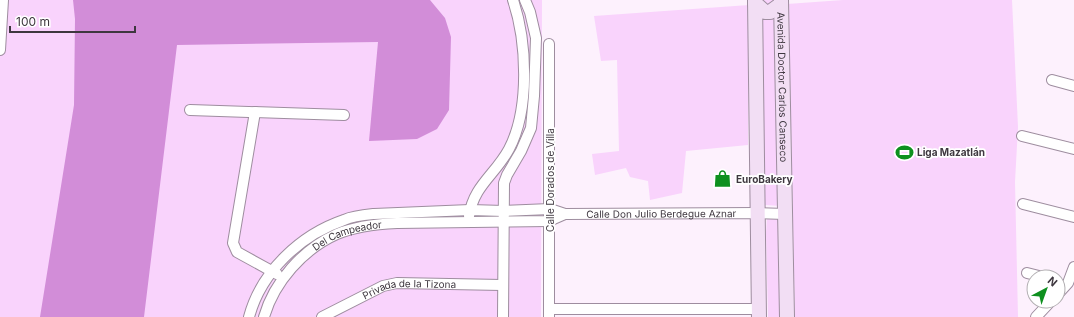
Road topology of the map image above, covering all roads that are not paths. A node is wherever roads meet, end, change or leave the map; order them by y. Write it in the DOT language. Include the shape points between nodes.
graph roads {
  1 [pos="3,0"];
  2 [pos="513,0"];
  3 [pos="525,0"];
  4 [pos="755,2"];
  5 [pos="781,2"];
  6 [pos="550,44"];
  7 [pos="0,50"];
  8 [pos="1052,80"];
  9 [pos="1074,86"];
  10 [pos="190,110"];
  11 [pos="255,112"];
  12 [pos="344,115"];
  13 [pos="1022,136"];
  14 [pos="1074,149"];
  15 [pos="494,170"];
  16 [pos="507,175"];
  17 [pos="1023,204"];
  18 [pos="550,209"];
  19 [pos="470,210"];
  20 [pos="504,211"];
  21 [pos="758,213"];
  22 [pos="565,214"];
  23 [pos="784,214"];
  24 [pos="1074,217"];
  25 [pos="550,220"];
  26 [pos="468,222"];
  27 [pos="504,222"];
  28 [pos="1074,267"];
  29 [pos="272,271"];
  30 [pos="283,278"];
  31 [pos="1067,283"];
  32 [pos="502,285"];
  33 [pos="1044,309"];
  34 [pos="549,313"];
  35 [pos="759,313"];
  36 [pos="249,317"];
  37 [pos="264,317"];
  38 [pos="322,317"];
  39 [pos="502,317"];
  40 [pos="787,317"];
  41 [pos="1036,317"];
  1 -- 7 [label="street"];
  2 -- 15 [label="street" via="523,43 521,113 509,149"];
  3 -- 16 [label="street" via="536,38 531,128"];
  4 -- 5 [label="main road" via="765,12 770,12"];
  4 -- 21 [label="main road"];
  5 -- 23 [label="main road, Avenida Doctor Carlos Canseco"];
  6 -- 18 [label="street, Calle Dorados de Villa"];
  8 -- 9 [label="street"];
  10 -- 11 [label="street"];
  11 -- 12 [label="street"];
  11 -- 29 [label="street" via="233,243 237,252"];
  13 -- 14 [label="street"];
  15 -- 16 [label="street"];
  15 -- 19 [label="street" via="474,198"];
  16 -- 20 [label="street" via="504,183"];
  17 -- 24 [label="street"];
  18 -- 20 [label="street, Del Campeador"];
  18 -- 22 [label="street"];
  18 -- 25 [label="street, Calle Dorados de Villa"];
  19 -- 20 [label="street, Del Campeador"];
  19 -- 26 [label="street"];
  19 -- 29 [label="street, Del Campeador" via="374,214 345,219 308,238"];
  20 -- 27 [label="street"];
  21 -- 22 [label="street, Calle Don Julio Berdegue Aznar"];
  21 -- 23 [label="street, Calle Don Julio Berdegue Aznar"];
  21 -- 35 [label="main road"];
  22 -- 25 [label="street, Del Campeador"];
  23 -- 40 [label="main road, Avenida Doctor Carlos Canseco"];
  25 -- 27 [label="street, Del Campeador"];
  25 -- 34 [label="street, Calle Dorados de Villa"];
  26 -- 27 [label="street, Del Campeador"];
  26 -- 30 [label="street, Del Campeador" via="374,225 348,230 314,248"];
  27 -- 32 [label="street"];
  28 -- 31 [label="street"];
  29 -- 30 [label="street"];
  29 -- 36 [label="street, Del Campeador" via="258,293"];
  30 -- 37 [label="street, Del Campeador" via="272,294"];
  32 -- 38 [label="street, Privada de la Tizona" via="397,283 383,286"];
  32 -- 39 [label="street"];
  33 -- 41 [label="street"];
  34 -- 35 [label="street"];
}
